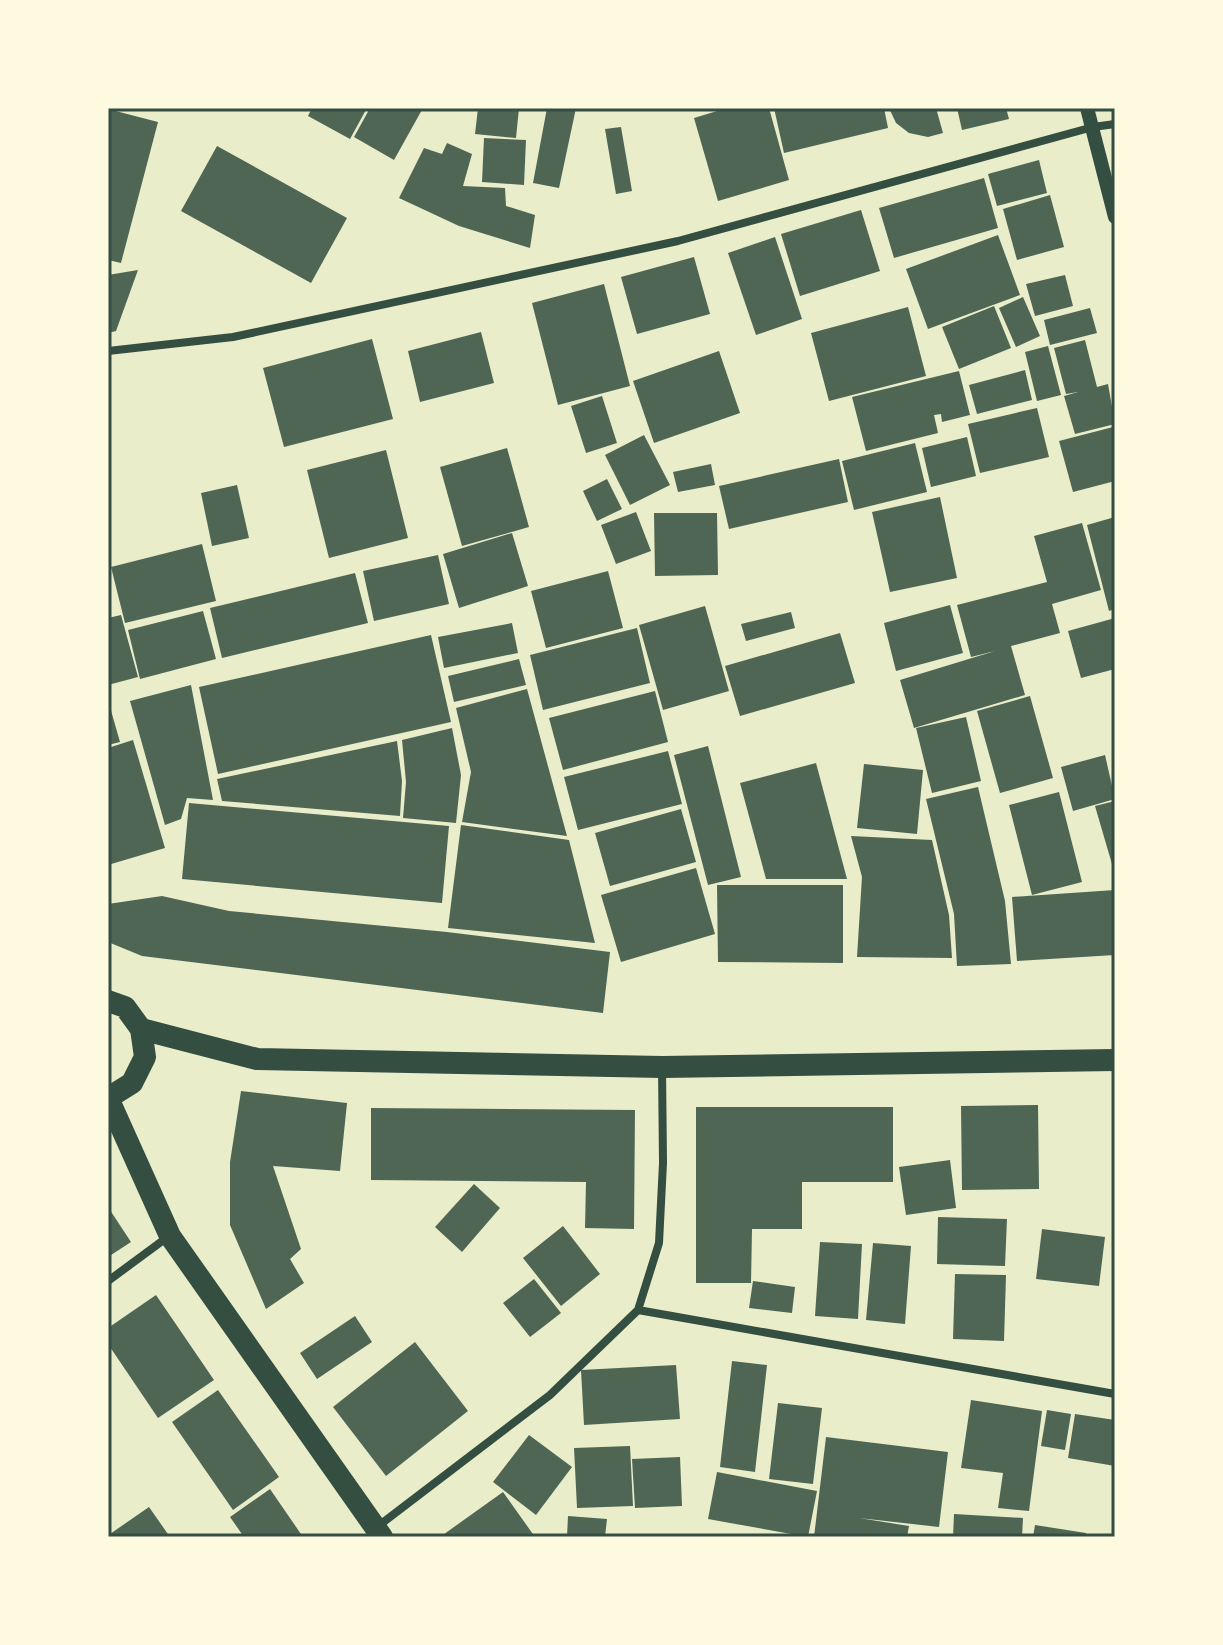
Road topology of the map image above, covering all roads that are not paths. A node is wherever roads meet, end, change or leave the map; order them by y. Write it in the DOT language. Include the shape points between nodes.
graph roads {
  1 [pos="1087,108"];
  2 [pos="1115,124"];
  3 [pos="1093,127"];
  4 [pos="1115,217"];
  5 [pos="108,351"];
  6 [pos="108,1001"];
  7 [pos="141,1029"];
  8 [pos="1115,1060"];
  9 [pos="662,1067"];
  10 [pos="108,1098"];
  11 [pos="170,1236"];
  12 [pos="108,1281"];
  13 [pos="638,1310"];
  14 [pos="1115,1394"];
  15 [pos="379,1532"];
  1 -- 3 [label="street"];
  2 -- 3 [label="street"];
  3 -- 4 [label="street"];
  3 -- 5 [label="street" via="678,241 233,337"];
  6 -- 7 [label="highway" via="125,1007"];
  7 -- 9 [label="highway" via="257,1059"];
  7 -- 10 [label="highway" via="145,1057 132,1083"];
  8 -- 9 [label="highway"];
  9 -- 13 [label="street" via="659,1243"];
  10 -- 11 [label="highway"];
  11 -- 12 [label="street"];
  11 -- 15 [label="highway"];
  13 -- 14 [label="street"];
  13 -- 15 [label="street" via="550,1395"];
}
